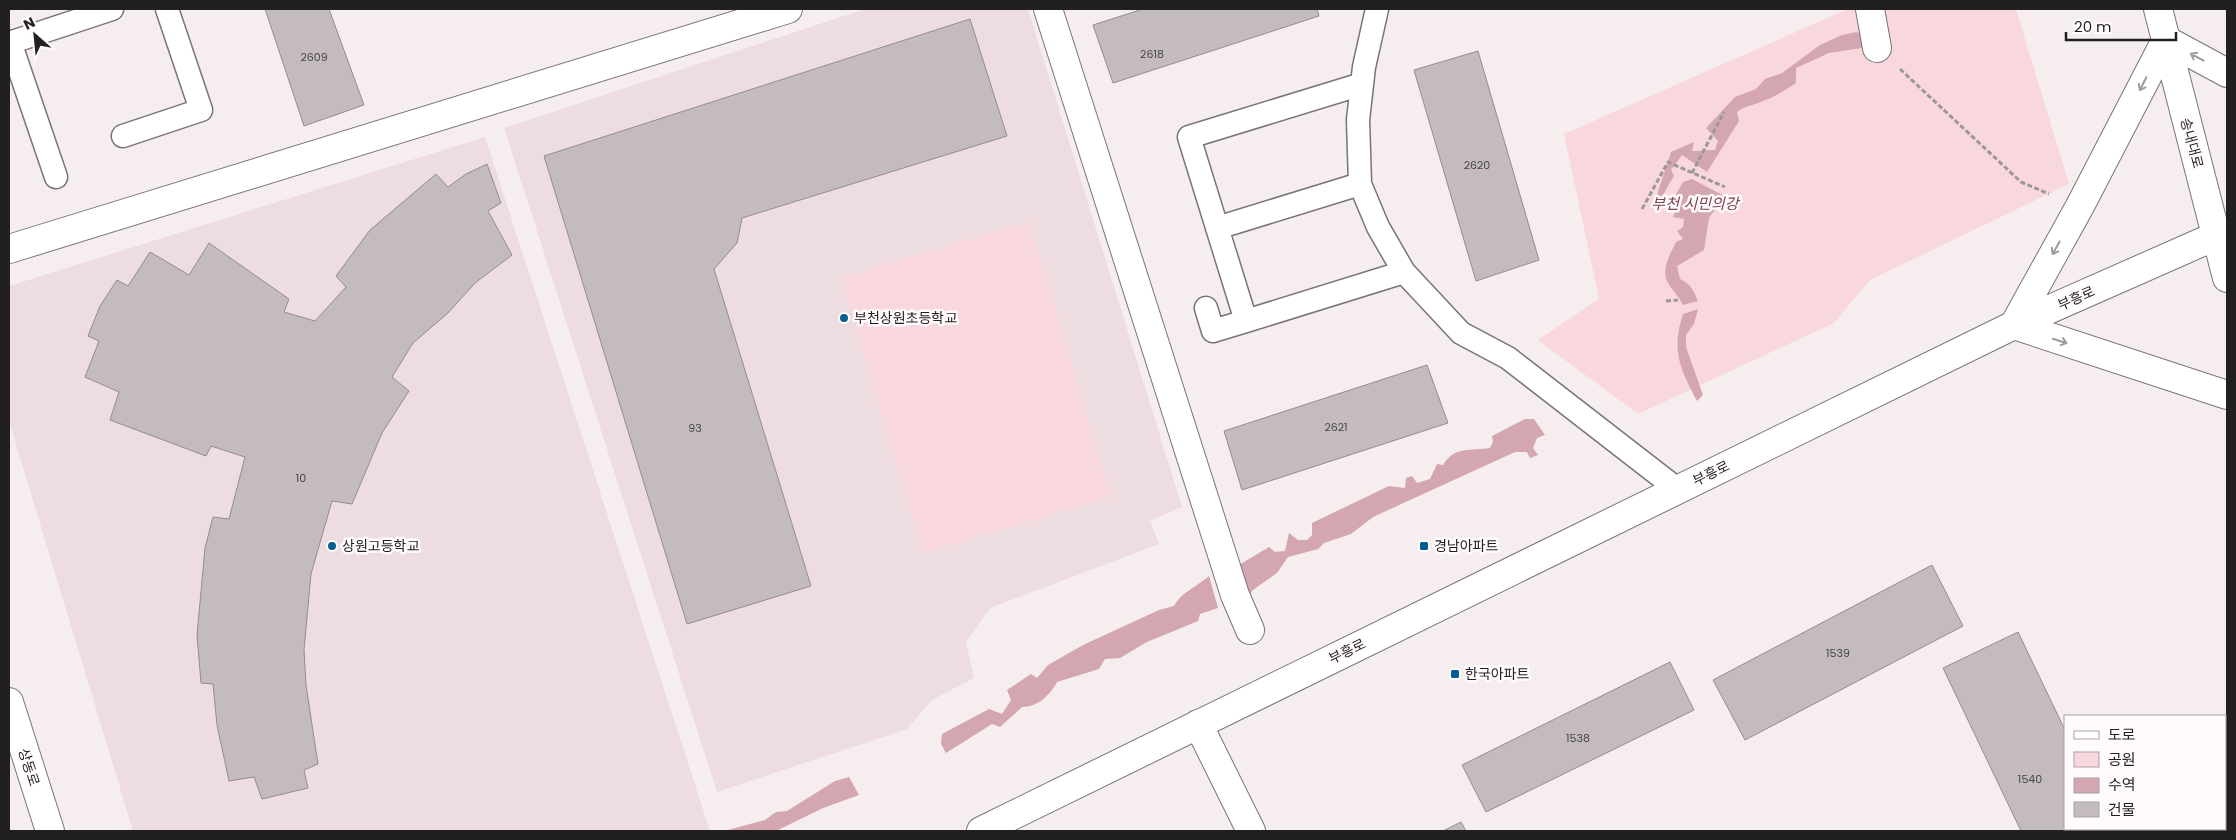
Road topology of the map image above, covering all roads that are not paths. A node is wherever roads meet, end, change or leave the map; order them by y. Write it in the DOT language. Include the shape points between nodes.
graph roads {
  1 [pos="112,9"];
  2 [pos="167,9"];
  3 [pos="788,9"];
  4 [pos="1048,9"];
  5 [pos="1377,9"];
  6 [pos="1870,9"];
  7 [pos="2158,9"];
  8 [pos="2166,40"];
  9 [pos="9,42"];
  10 [pos="1877,48"];
  11 [pos="2227,73"];
  12 [pos="1362,84"];
  13 [pos="123,136"];
  14 [pos="56,177"];
  15 [pos="1360,184"];
  16 [pos="1217,228"];
  17 [pos="2222,233"];
  18 [pos="9,249"];
  19 [pos="1404,272"];
  20 [pos="2227,278"];
  21 [pos="1206,308"];
  22 [pos="1246,321"];
  23 [pos="2014,325"];
  24 [pos="2227,395"];
  25 [pos="1677,489"];
  26 [pos="1250,630"];
  27 [pos="9,702"];
  28 [pos="1198,724"];
  29 [pos="50,831"];
  30 [pos="981,831"];
  31 [pos="1251,831"];
  1 -- 9 [label="lane"];
  2 -- 13 [label="lane" via="201,110"];
  3 -- 18 [label="street"];
  4 -- 26 [label="street" via="1235,595"];
  5 -- 12 [label="lane"];
  6 -- 10 [label="street"];
  7 -- 8 [label="street, 송내대로"];
  11 -- 8 [label="street, one-way"];
  8 -- 17 [label="street, 송내대로"];
  8 -- 23 [label="street, one-way"];
  9 -- 14 [label="lane"];
  12 -- 15 [label="lane" via="1358,120"];
  12 -- 16 [label="lane" via="1189,137"];
  15 -- 16 [label="lane"];
  15 -- 19 [label="lane" via="1378,227"];
  16 -- 22 [label="lane"];
  17 -- 20 [label="street, 송내대로"];
  17 -- 23 [label="street, 부흥로"];
  19 -- 22 [label="lane"];
  19 -- 25 [label="lane" via="1460,333 1508,358"];
  21 -- 22 [label="lane" via="1213,331"];
  23 -- 24 [label="street, one-way"];
  23 -- 25 [label="street, 부흥로"];
  25 -- 28 [label="street, 부흥로"];
  27 -- 29 [label="street, 상동로"];
  28 -- 30 [label="street, 부흥로"];
  28 -- 31 [label="street"];
}
